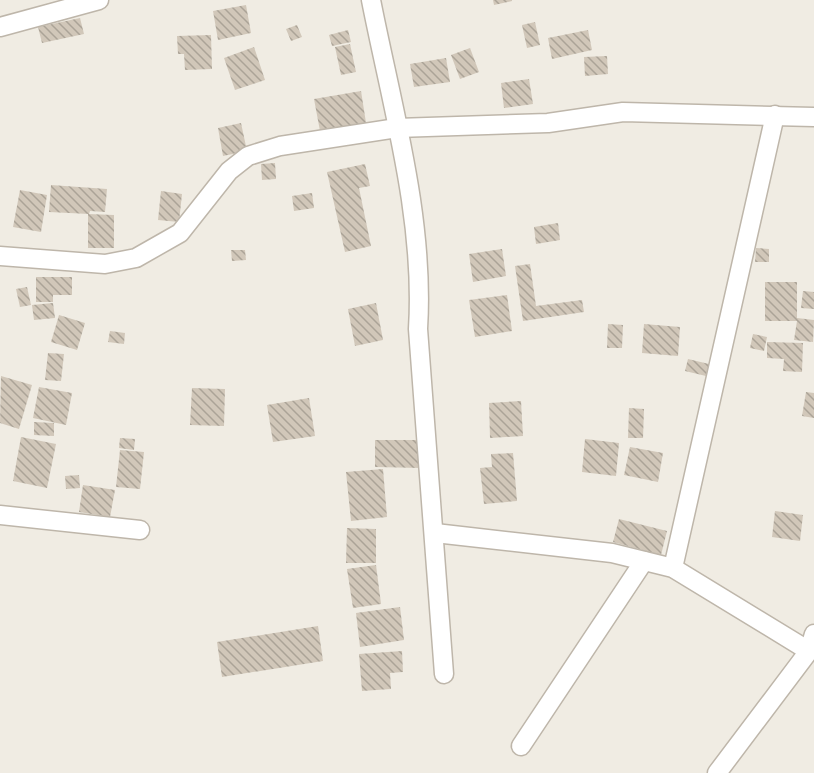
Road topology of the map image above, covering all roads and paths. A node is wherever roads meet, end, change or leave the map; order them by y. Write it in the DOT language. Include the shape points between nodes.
graph roads {
  1 [pos="99,0"];
  2 [pos="371,0"];
  3 [pos="0,27"];
  4 [pos="775,115"];
  5 [pos="814,117"];
  6 [pos="397,128"];
  7 [pos="0,256"];
  8 [pos="0,515"];
  9 [pos="140,530"];
  10 [pos="435,533"];
  11 [pos="644,561"];
  12 [pos="673,568"];
  13 [pos="812,643"];
  14 [pos="444,674"];
  15 [pos="520,746"];
  16 [pos="717,773"];
  1 -- 3 [label="street"];
  2 -- 6 [label="street"];
  4 -- 5 [label="street"];
  4 -- 6 [label="street" via="623,112 528,124"];
  4 -- 12 [label="street"];
  6 -- 7 [label="street" via="280,146 248,156 229,171 180,233 136,258 105,264"];
  6 -- 10 [label="street" via="415,235 418,329"];
  8 -- 9 [label="street"];
  10 -- 11 [label="street" via="612,553"];
  10 -- 14 [label="street"];
  11 -- 12 [label="street"];
  11 -- 15 [label="street"];
  12 -- 13 [label="street"];
  13 -- 16 [label="street"];
}
